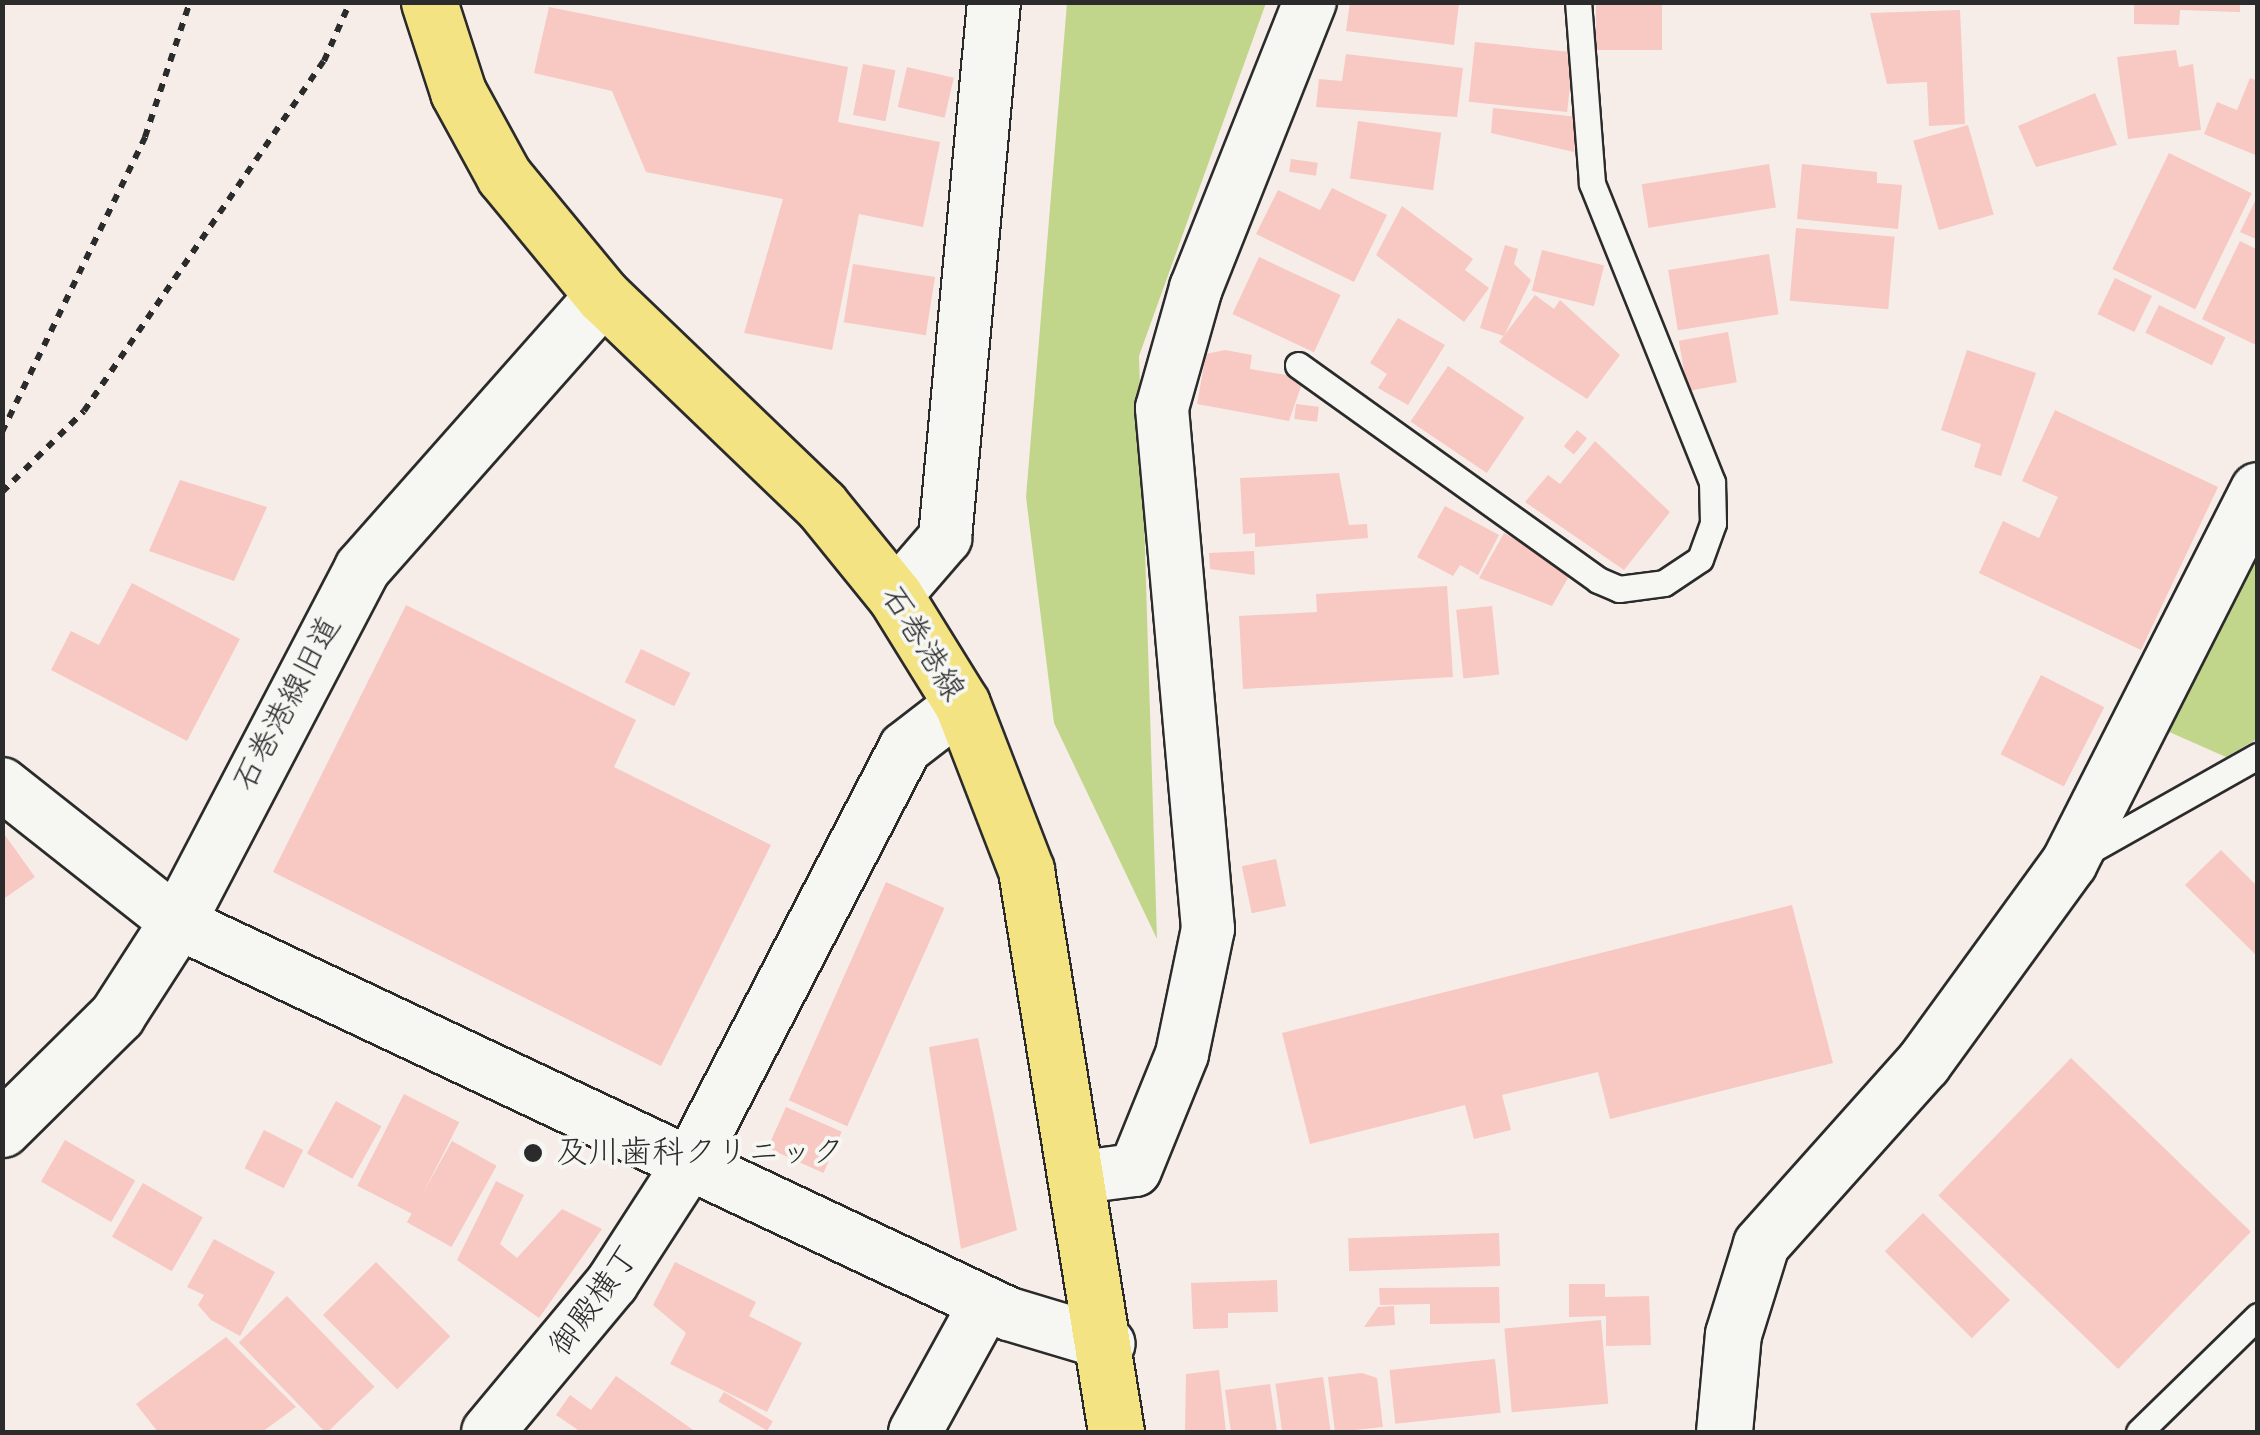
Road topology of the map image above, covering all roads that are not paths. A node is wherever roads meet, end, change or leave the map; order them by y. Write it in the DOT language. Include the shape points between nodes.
graph roads {
  1 [pos="429,2"];
  2 [pos="994,2"];
  3 [pos="1310,2"];
  4 [pos="1578,2"];
  5 [pos="603,296"];
  6 [pos="1298,366"];
  7 [pos="2258,490"];
  8 [pos="895,596"];
  9 [pos="962,704"];
  10 [pos="2258,756"];
  11 [pos="2,784"];
  12 [pos="2069,862"];
  13 [pos="177,922"];
  14 [pos="2,1129"];
  15 [pos="691,1162"];
  16 [pos="1082,1176"];
  17 [pos="986,1303"];
  18 [pos="2258,1316"];
  19 [pos="1109,1344"];
  20 [pos="488,1432"];
  21 [pos="915,1432"];
  22 [pos="1116,1432"];
  23 [pos="1724,1432"];
  24 [pos="2139,1432"];
  1 -- 5 [label="main road, 石巻港線" via="458,92 504,176"];
  2 -- 8 [label="street" via="945,538"];
  3 -- 16 [label="street" via="1196,288 1162,408 1208,929 1182,1054 1135,1170"];
  4 -- 6 [label="lane" via="1592,183 1712,482 1713,523 1700,559 1664,583 1620,589 1598,580"];
  5 -- 8 [label="main road, 石巻港線" via="821,505"];
  5 -- 13 [label="street, 石巻港線旧道" via="362,568"];
  7 -- 12 [label="street"];
  8 -- 9 [label="main road, 石巻港線"];
  9 -- 15 [label="street, 御殿横丁" via="905,748 864,814"];
  9 -- 16 [label="main road, 石巻港線" via="1026,870"];
  10 -- 12 [label="lane"];
  11 -- 13 [label="street"];
  12 -- 23 [label="street" via="1923,1063 1761,1244 1732,1334"];
  13 -- 14 [label="street, 石巻港線旧道" via="117,1015"];
  13 -- 15 [label="street"];
  15 -- 17 [label="street"];
  15 -- 20 [label="street, 御殿横丁" via="612,1283"];
  16 -- 19 [label="main road, 石巻港線"];
  17 -- 19 [label="street"];
  17 -- 21 [label="street"];
  18 -- 24 [label="lane"];
  19 -- 22 [label="main road, 石巻港線"];
}
